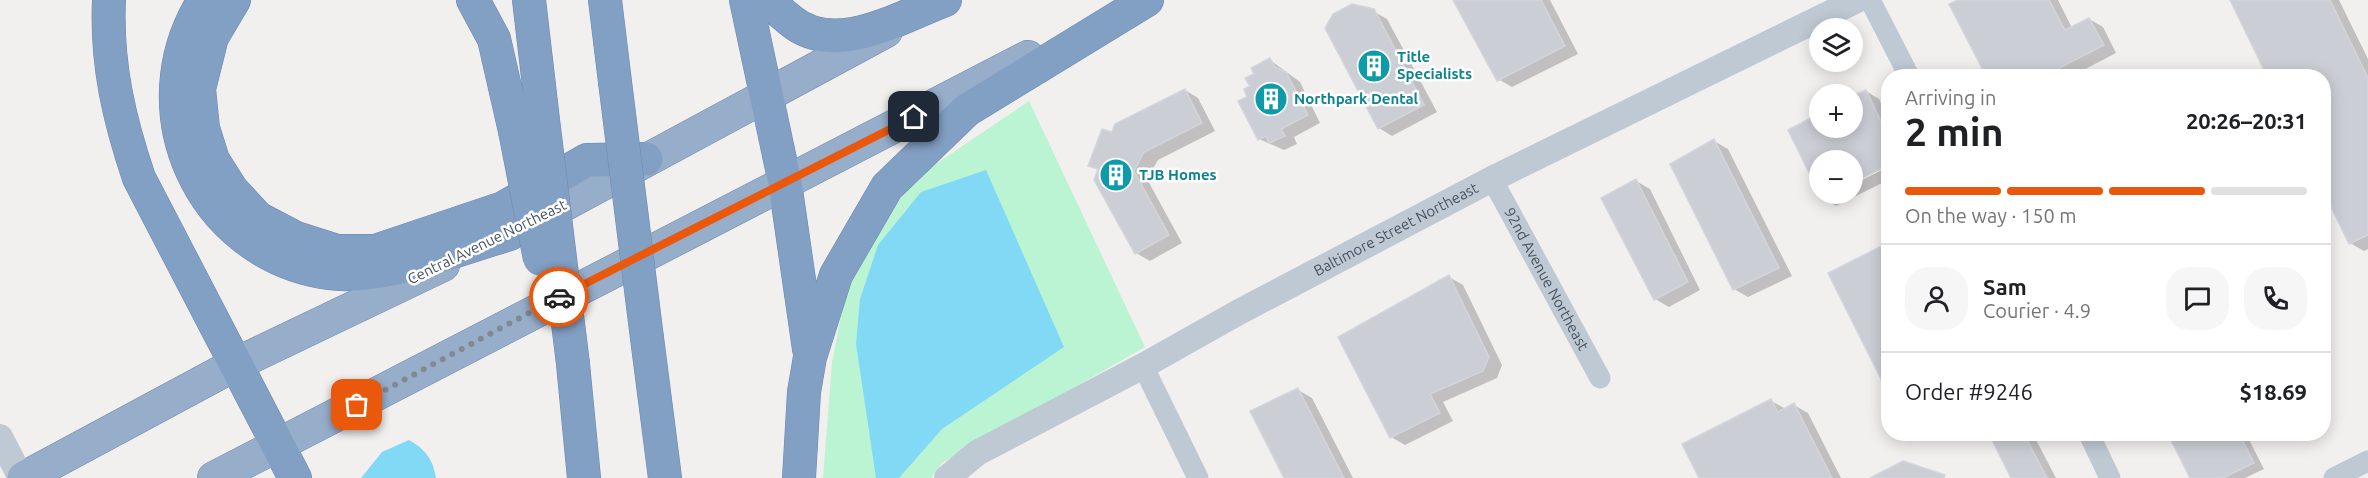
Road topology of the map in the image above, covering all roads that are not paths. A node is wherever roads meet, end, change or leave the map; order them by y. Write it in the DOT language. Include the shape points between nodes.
graph roads {
  1 [pos="110,0"];
  2 [pos="204,0"];
  3 [pos="234,0"];
  4 [pos="473,0"];
  5 [pos="529,0"];
  6 [pos="605,0"];
  7 [pos="746,0"];
  8 [pos="772,0"];
  9 [pos="945,0"];
  10 [pos="1137,0"];
  11 [pos="1147,0"];
  12 [pos="1857,0"];
  13 [pos="1870,0"];
  14 [pos="1905,69"];
  15 [pos="767,93"];
  16 [pos="529,125"];
  17 [pos="646,159"];
  18 [pos="1492,179"];
  19 [pos="784,183"];
  20 [pos="510,234"];
  21 [pos="810,357"];
  22 [pos="236,364"];
  23 [pos="566,366"];
  24 [pos="1143,366"];
  25 [pos="1600,378"];
  26 [pos="0,437"];
  27 [pos="2092,441"];
  28 [pos="279,446"];
  29 [pos="2368,461"];
  30 [pos="22,478"];
  31 [pos="214,478"];
  32 [pos="296,478"];
  33 [pos="578,478"];
  34 [pos="584,478"];
  35 [pos="665,478"];
  36 [pos="799,478"];
  37 [pos="947,478"];
  38 [pos="1198,478"];
  39 [pos="2110,478"];
  40 [pos="2334,478"];
  1 -- 22 [label="highway" via="108,29 113,85 139,178"];
  2 -- 20 [label="highway" via="180,50 175,96 177,127 192,172 205,195 221,216 254,244 287,262 329,273 377,273"];
  3 -- 17 [label="highway" via="212,37 199,88 203,128 213,160 231,190 258,218 296,238 337,251 375,251 503,208 587,160"];
  4 -- 16 [label="highway" via="494,39"];
  5 -- 16 [label="highway"];
  6 -- 35 [label="highway, bridge"];
  7 -- 15 [label="highway"];
  8 -- 9 [label="highway" via="796,25 823,37 857,33"];
  9 -- 15 [label="highway, Central Avenue Northeast"];
  10 -- 19 [label="highway"];
  11 -- 21 [label="highway" via="967,110 887,186 836,275"];
  12 -- 18 [label="street, Baltimore Street Northeast"];
  13 -- 14 [label="street"];
  15 -- 17 [label="highway, Central Avenue Northeast"];
  15 -- 19 [label="highway"];
  16 -- 23 [label="highway, bridge"];
  17 -- 20 [label="highway, Central Avenue Northeast"];
  18 -- 24 [label="street, Baltimore Street Northeast"];
  18 -- 25 [label="street, 92nd Avenue Northeast"];
  19 -- 21 [label="highway"];
  19 -- 28 [label="highway"];
  20 -- 22 [label="highway, Central Avenue Northeast"];
  21 -- 36 [label="highway"];
  22 -- 28 [label="highway"];
  22 -- 30 [label="highway, Central Avenue Northeast"];
  23 -- 33 [label="highway"];
  23 -- 34 [label="highway"];
  24 -- 37 [label="street, Baltimore Street Northeast" via="977,453"];
  24 -- 38 [label="street"];
  26 -- 30 [label="street"];
  27 -- 39 [label="street"];
  28 -- 31 [label="highway"];
  28 -- 32 [label="highway"];
  29 -- 40 [label="street"];
}
